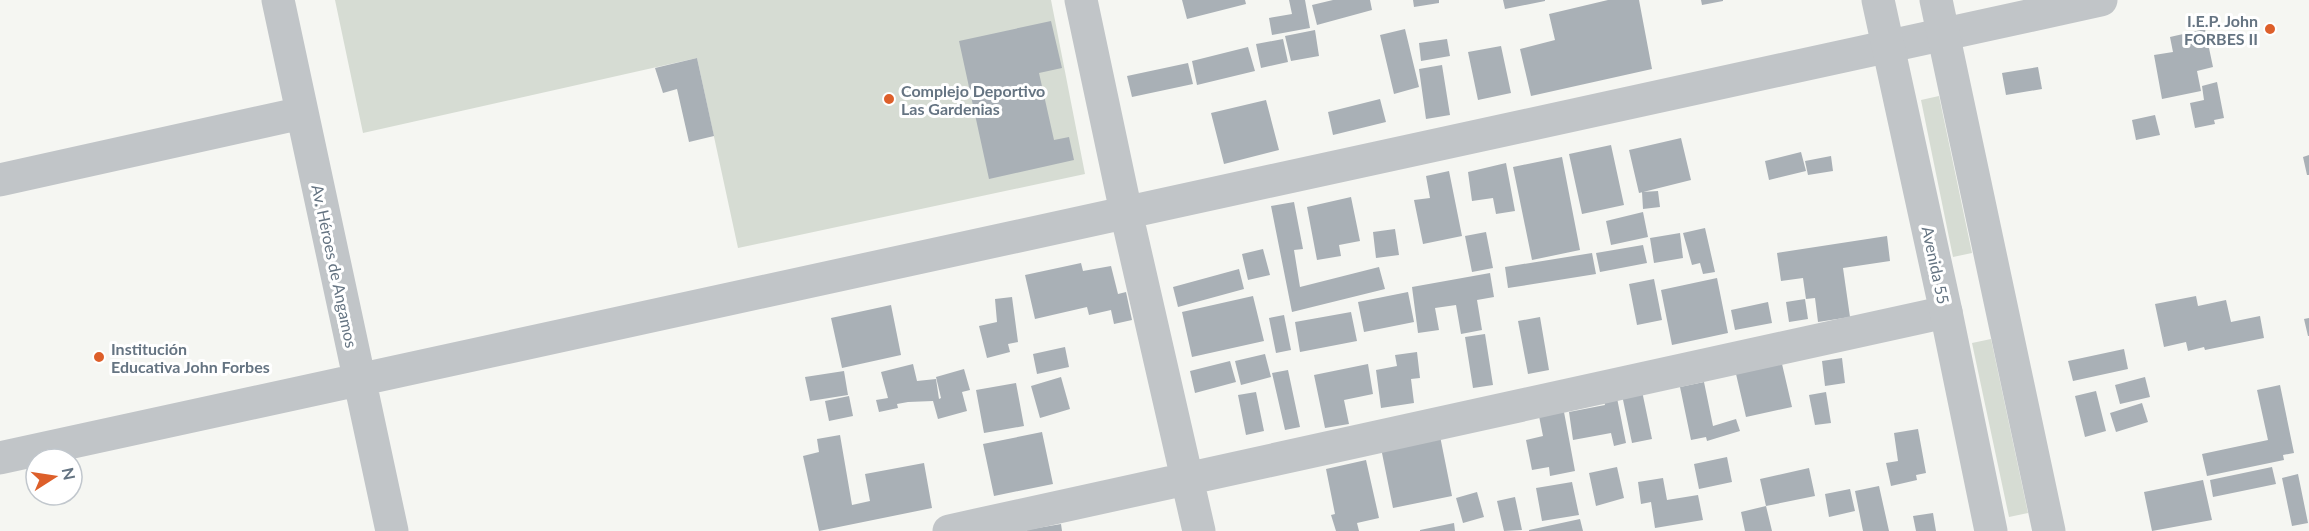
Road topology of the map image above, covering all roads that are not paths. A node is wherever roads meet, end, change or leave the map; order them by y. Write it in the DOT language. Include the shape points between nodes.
graph roads {
  1 [pos="278,0"];
  2 [pos="1081,0"];
  3 [pos="1878,0"];
  4 [pos="1936,0"];
  5 [pos="2101,0"];
  6 [pos="1944,35"];
  7 [pos="1888,47"];
  8 [pos="302,113"];
  9 [pos="0,180"];
  10 [pos="1126,212"];
  11 [pos="1947,312"];
  12 [pos="359,380"];
  13 [pos="0,458"];
  14 [pos="1187,478"];
  15 [pos="392,531"];
  16 [pos="949,531"];
  17 [pos="1198,531"];
  18 [pos="1991,531"];
  19 [pos="2049,531"];
  1 -- 8 [label="street, Av. Héroes de Angamos"];
  2 -- 10 [label="street"];
  3 -- 7 [label="street, Avenida 55"];
  4 -- 6 [label="street"];
  5 -- 6 [label="street"];
  6 -- 7 [label="street"];
  6 -- 19 [label="street"];
  7 -- 10 [label="street"];
  7 -- 11 [label="street, Avenida 55"];
  8 -- 9 [label="street"];
  8 -- 12 [label="street, Av. Héroes de Angamos"];
  10 -- 12 [label="street"];
  10 -- 14 [label="street"];
  11 -- 14 [label="street"];
  11 -- 18 [label="street, Avenida 55"];
  12 -- 13 [label="street"];
  12 -- 15 [label="street, Av. Héroes de Angamos"];
  14 -- 16 [label="street"];
  14 -- 17 [label="street"];
}
